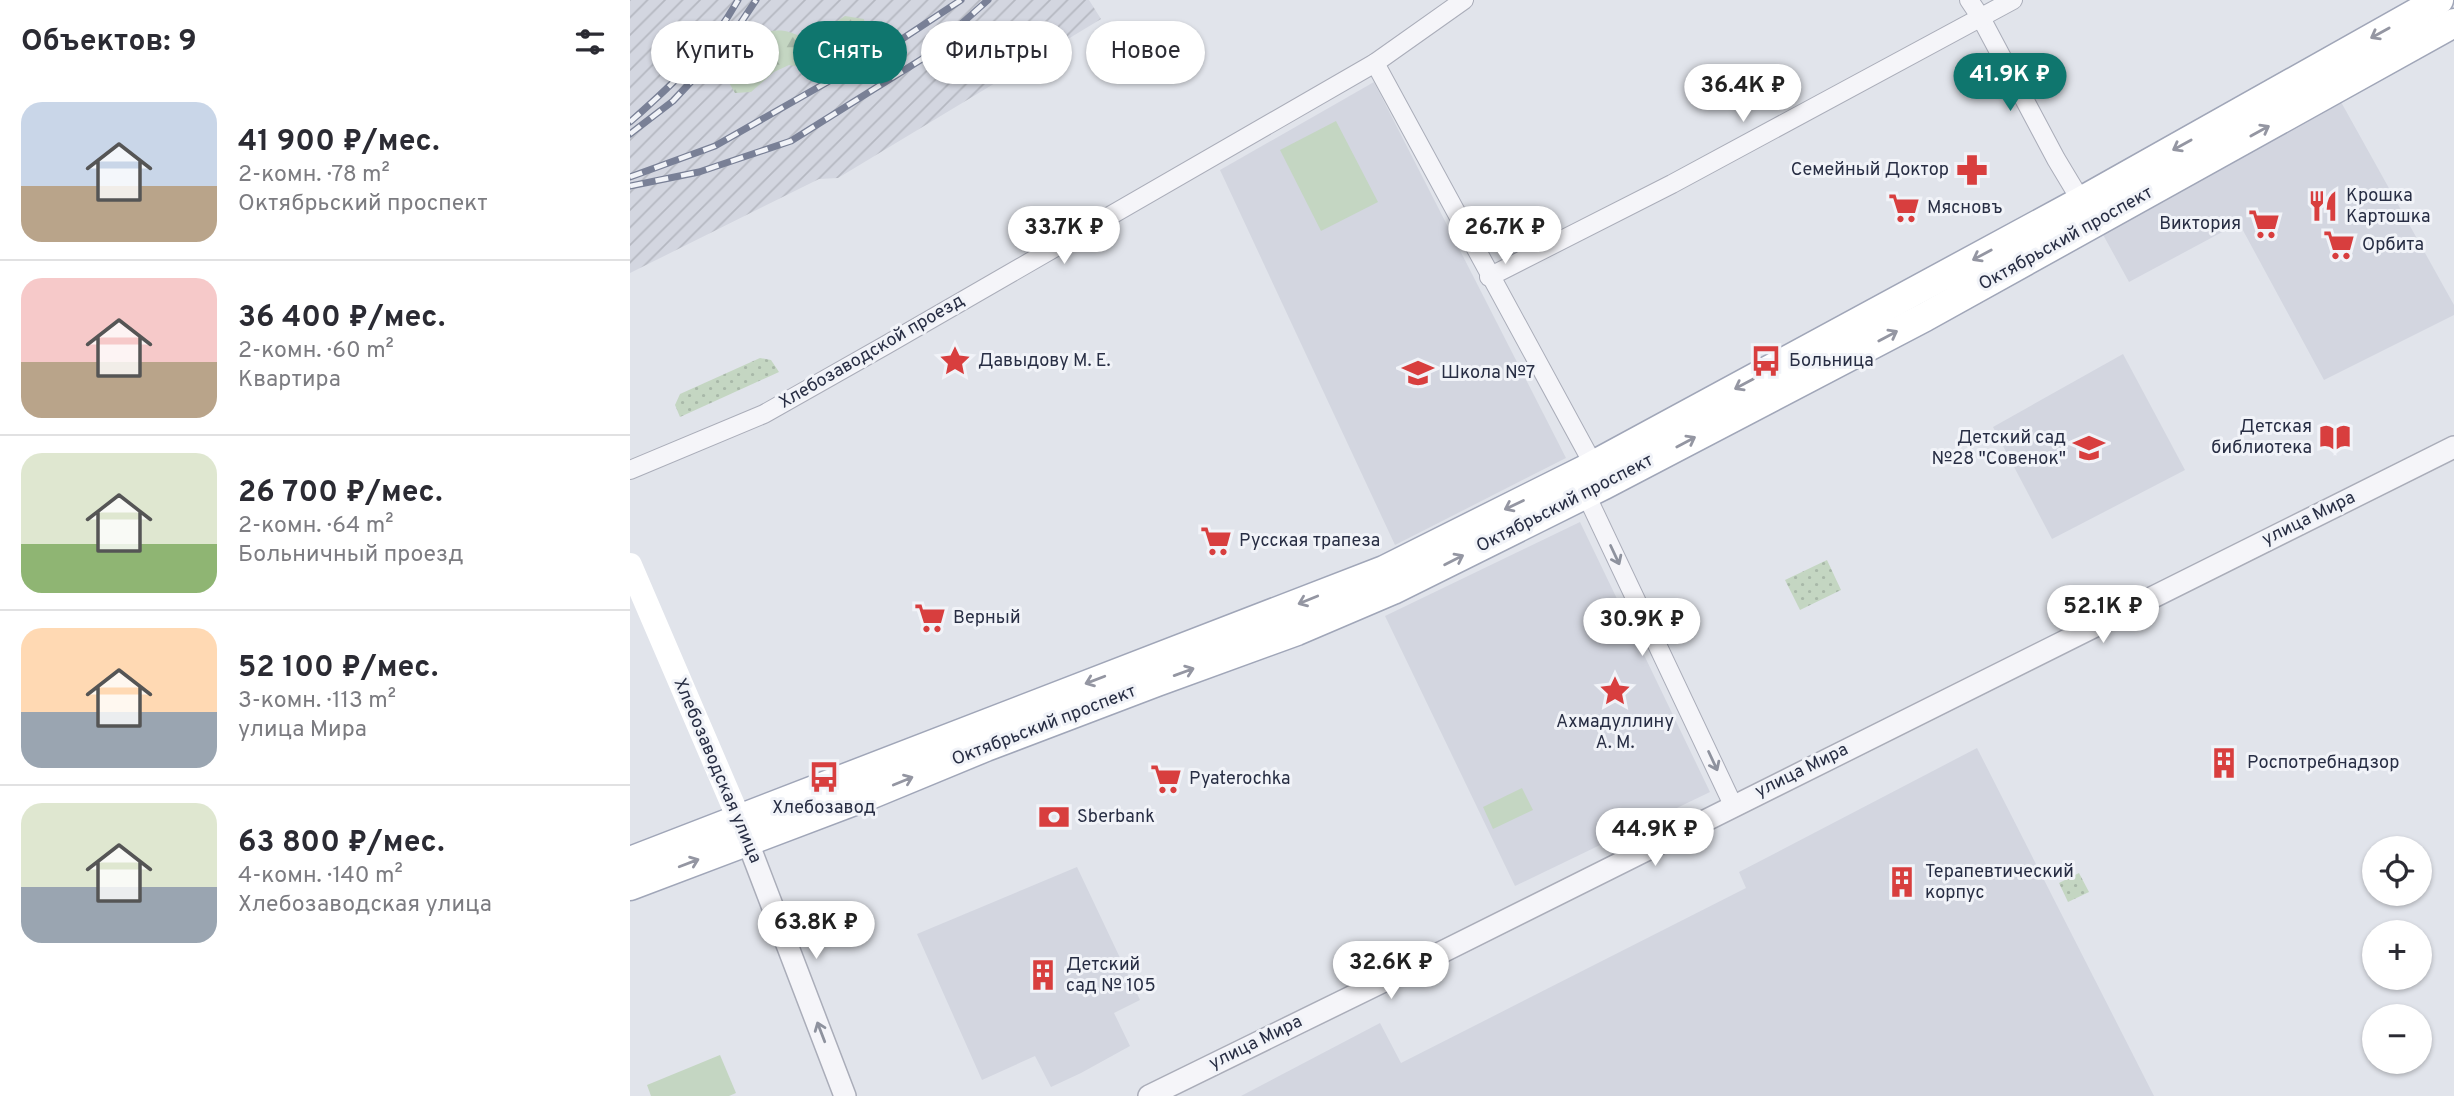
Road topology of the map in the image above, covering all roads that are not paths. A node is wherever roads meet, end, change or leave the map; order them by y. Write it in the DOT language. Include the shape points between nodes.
graph roads {
  1 [pos="1464,0"];
  2 [pos="1969,0"];
  3 [pos="2013,0"];
  4 [pos="2441,0"];
  5 [pos="1981,18"];
  6 [pos="2451,32"];
  7 [pos="1375,63"];
  8 [pos="2083,200"];
  9 [pos="1489,277"];
  10 [pos="2454,447"];
  11 [pos="630,470"];
  12 [pos="1590,480"];
  13 [pos="630,565"];
  14 [pos="1734,805"];
  15 [pos="743,830"];
  16 [pos="630,861"];
  17 [pos="630,886"];
  18 [pos="845,1096"];
  19 [pos="1149,1096"];
  1 -- 7 [label="street, Хлебозаводской проезд"];
  2 -- 5 [label="street"];
  3 -- 5 [label="street"];
  4 -- 6 [label="street"];
  4 -- 8 [label="main road, Октябрьский проспект, one-way"];
  5 -- 8 [label="street" via="2056,159"];
  5 -- 9 [label="street"];
  12 -- 6 [label="main road, Октябрьский проспект, one-way" via="1925,317"];
  7 -- 9 [label="street"];
  7 -- 11 [label="street, Хлебозаводской проезд" via="764,414"];
  8 -- 12 [label="main road, Октябрьский проспект, one-way"];
  9 -- 12 [label="street"];
  10 -- 14 [label="street, улица Мира"];
  12 -- 14 [label="street, one-way"];
  12 -- 15 [label="main road, Октябрьский проспект" via="1384,570"];
  13 -- 15 [label="main road, Хлебозаводская улица"];
  14 -- 19 [label="street, улица Мира"];
  15 -- 16 [label="main road, Октябрьский проспект"];
  17 -- 15 [label="main road, Октябрьский проспект, one-way"];
  18 -- 15 [label="street, Хлебозаводская улица, one-way"];
}
